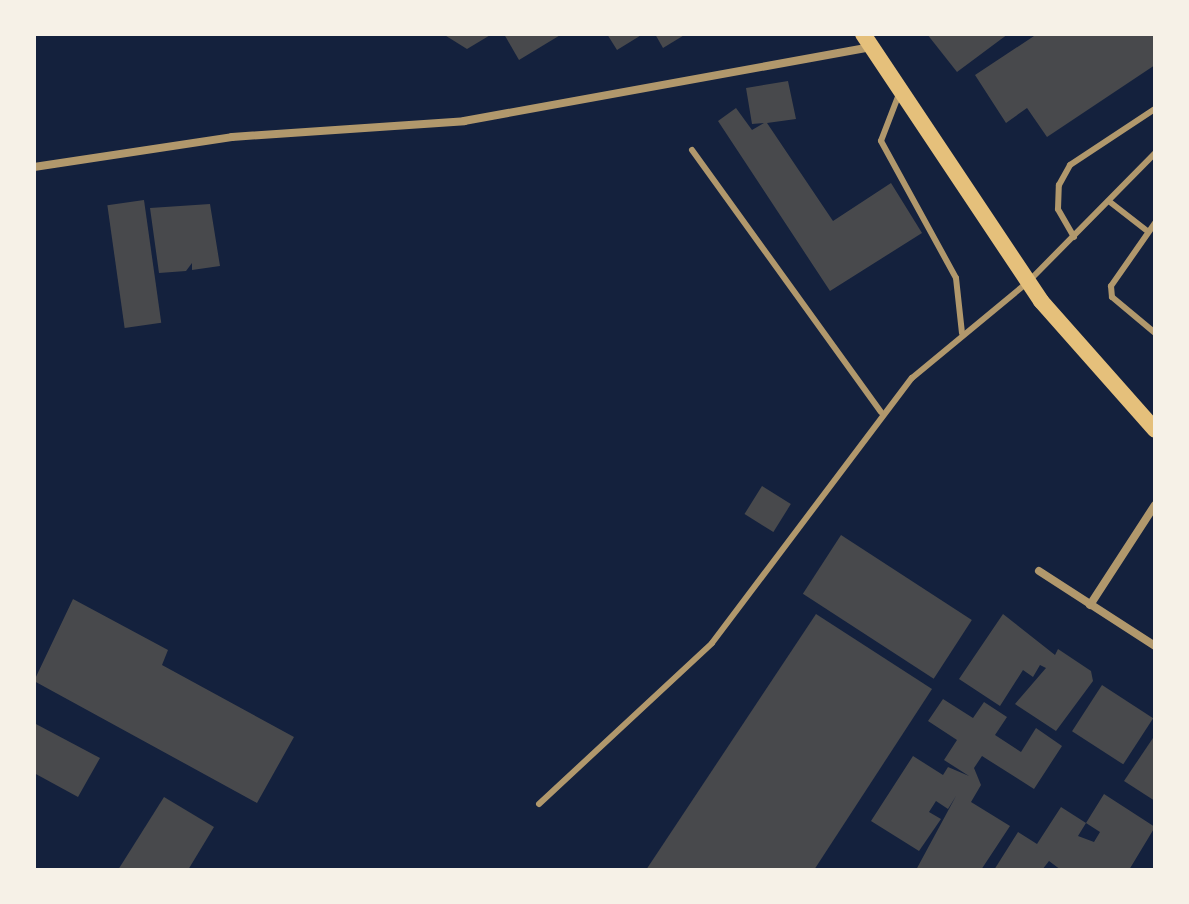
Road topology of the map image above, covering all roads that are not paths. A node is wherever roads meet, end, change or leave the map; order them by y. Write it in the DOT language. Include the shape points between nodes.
graph roads {
  1 [pos="867,40"];
  2 [pos="900,91"];
  3 [pos="1155,109"];
  4 [pos="692,150"];
  5 [pos="1155,153"];
  6 [pos="34,167"];
  7 [pos="1110,202"];
  8 [pos="1155,223"];
  9 [pos="1146,230"];
  10 [pos="1074,237"];
  11 [pos="1028,282"];
  12 [pos="962,333"];
  13 [pos="1155,333"];
  14 [pos="881,412"];
  15 [pos="1155,430"];
  16 [pos="1155,505"];
  17 [pos="1039,571"];
  18 [pos="1090,605"];
  19 [pos="1155,646"];
  20 [pos="539,804"];
  1 -- 2 [label="main road"];
  1 -- 6 [label="street" via="464,121 232,137"];
  2 -- 11 [label="main road"];
  2 -- 12 [label="lane" via="881,141 956,278"];
  3 -- 10 [label="lane" via="1070,165 1059,185 1058,209"];
  4 -- 14 [label="lane"];
  5 -- 7 [label="lane"];
  7 -- 9 [label="lane"];
  7 -- 10 [label="lane"];
  8 -- 9 [label="lane"];
  9 -- 13 [label="lane" via="1111,286 1112,297"];
  10 -- 11 [label="lane"];
  11 -- 12 [label="lane"];
  11 -- 15 [label="main road" via="1084,358"];
  12 -- 14 [label="lane"];
  14 -- 20 [label="lane" via="799,535 712,643"];
  16 -- 18 [label="street"];
  17 -- 18 [label="street"];
  18 -- 19 [label="street"];
}
